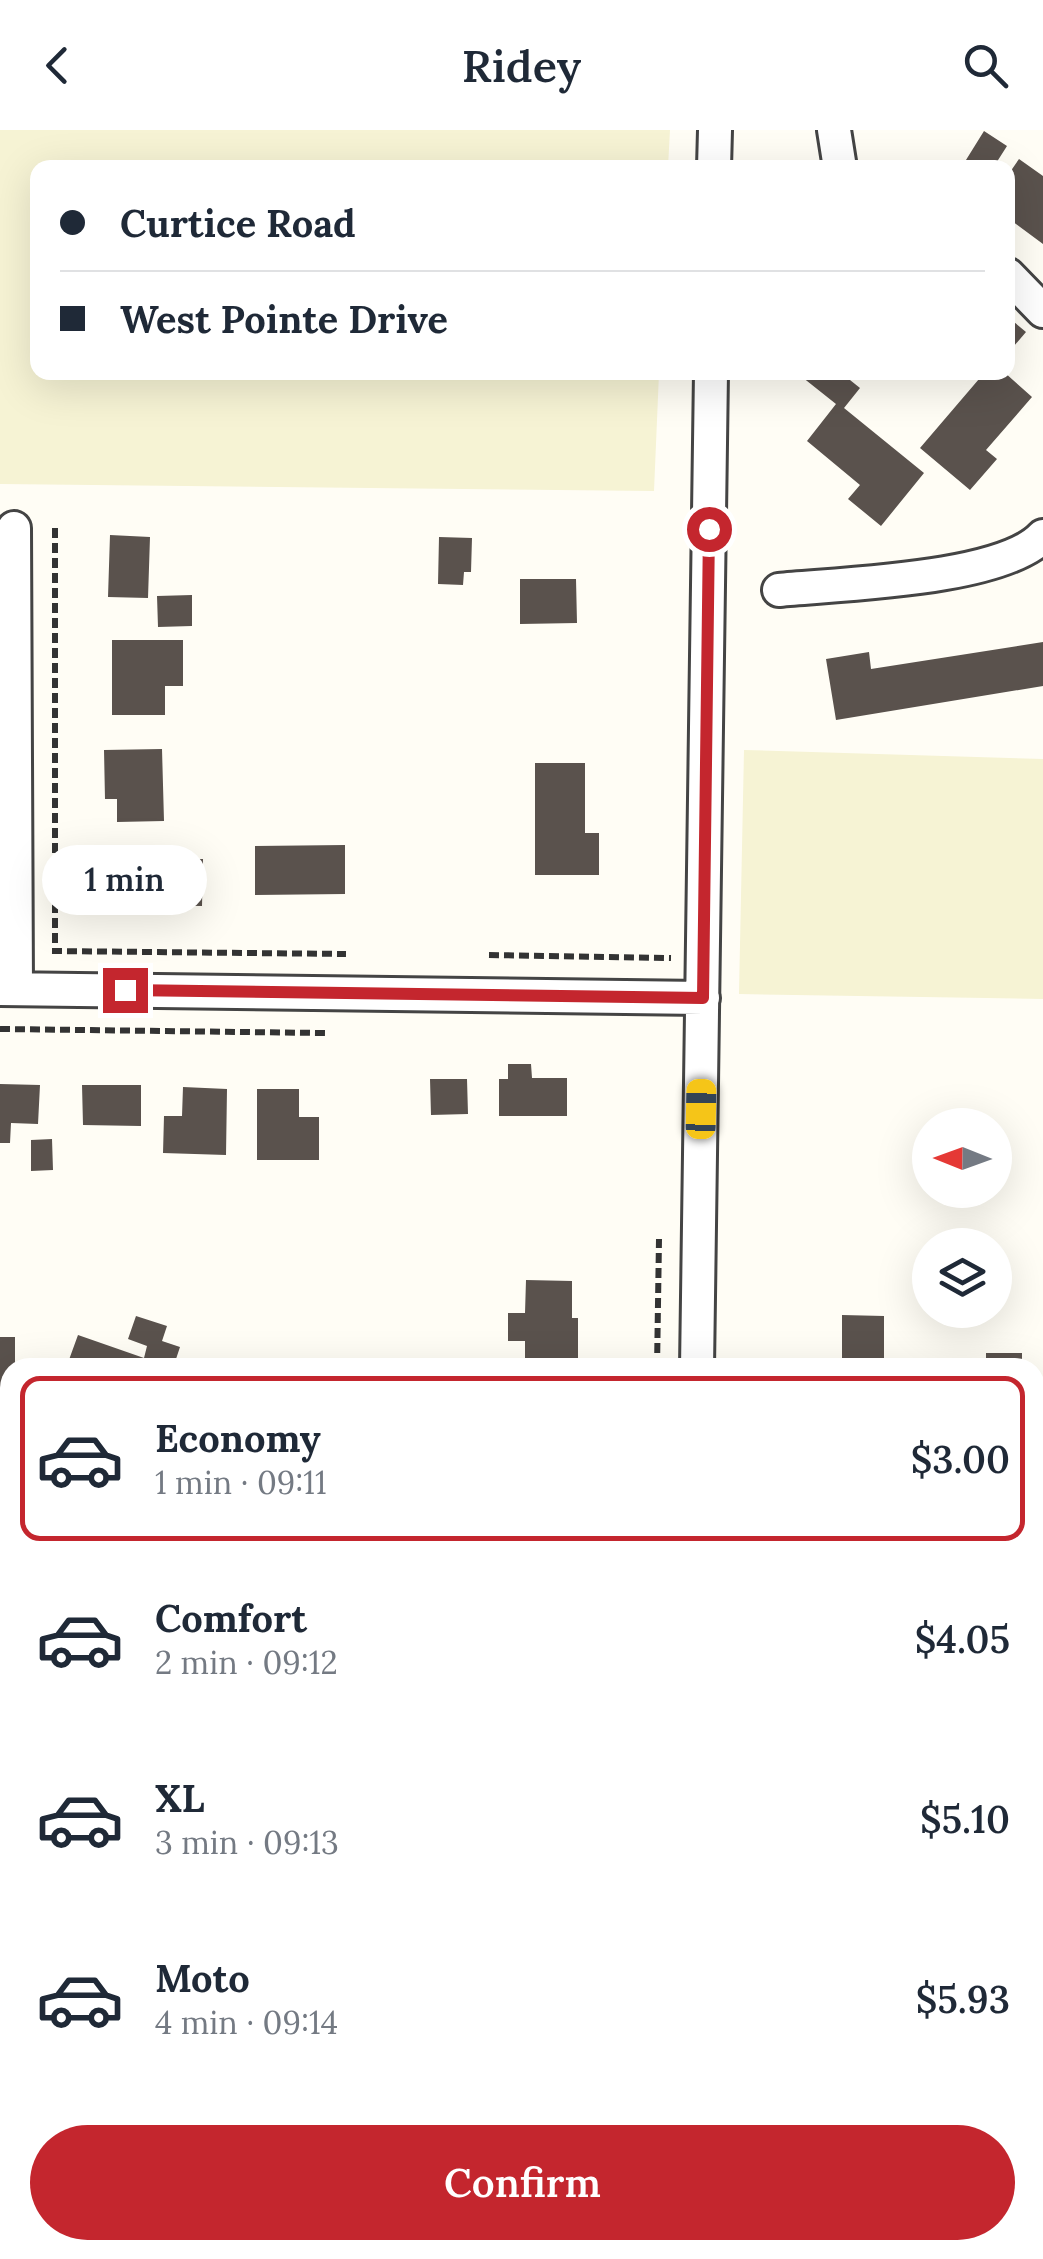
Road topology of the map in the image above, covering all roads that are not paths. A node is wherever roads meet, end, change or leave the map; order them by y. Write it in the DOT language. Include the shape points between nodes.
graph roads {
  1 [pos="714,130"];
  2 [pos="834,130"];
  3 [pos="714,160"];
  4 [pos="839,160"];
  5 [pos="1015,282"];
  6 [pos="1043,311"];
  7 [pos="711,380"];
  8 [pos="14,528"];
  9 [pos="1043,536"];
  10 [pos="779,590"];
  11 [pos="8,989"];
  12 [pos="703,998"];
  13 [pos="697,1358"];
  1 -- 3 [label="street"];
  2 -- 4 [label="street"];
  5 -- 6 [label="street"];
  7 -- 12 [label="street"];
  8 -- 11 [label="street" via="15,950"];
  9 -- 10 [label="street" via="962,570"];
  11 -- 12 [label="street"];
  12 -- 13 [label="street"];
}
